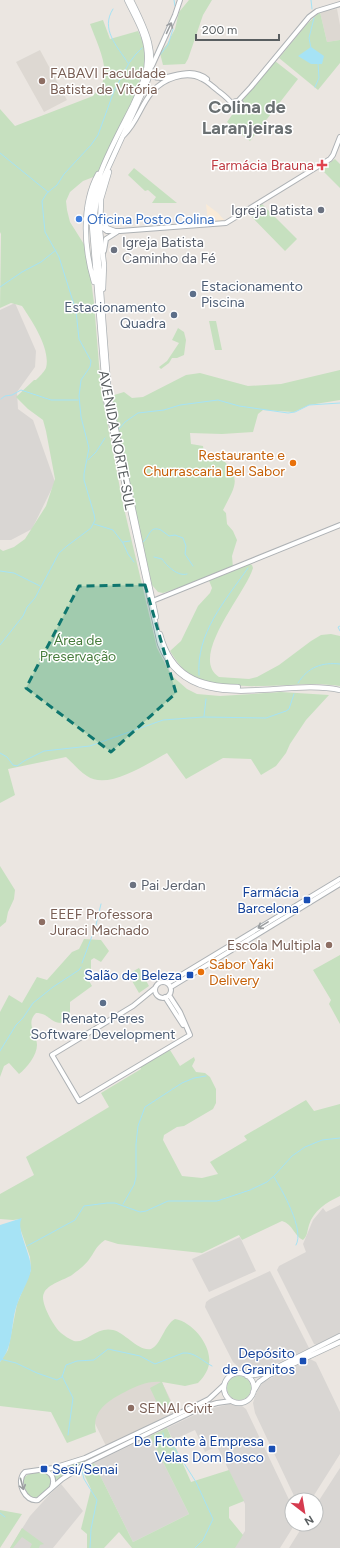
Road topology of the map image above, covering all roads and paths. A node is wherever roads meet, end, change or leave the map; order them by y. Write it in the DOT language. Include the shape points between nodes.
graph roads {
  1 [pos="126,0"];
  2 [pos="131,0"];
  3 [pos="180,0"];
  4 [pos="340,4"];
  5 [pos="151,70"];
  6 [pos="237,102"];
  7 [pos="122,137"];
  8 [pos="340,137"];
  9 [pos="114,155"];
  10 [pos="105,164"];
  11 [pos="100,204"];
  12 [pos="93,211"];
  13 [pos="86,213"];
  14 [pos="100,226"];
  15 [pos="115,231"];
  16 [pos="120,231"];
  17 [pos="103,256"];
  18 [pos="89,258"];
  19 [pos="104,261"];
  20 [pos="97,268"];
  21 [pos="97,294"];
  22 [pos="101,306"];
  23 [pos="340,525"];
  24 [pos="151,600"];
  25 [pos="340,689"];
  26 [pos="340,879"];
  27 [pos="340,884"];
  28 [pos="302,902"];
  29 [pos="301,908"];
  30 [pos="168,983"];
  31 [pos="171,987"];
  32 [pos="155,988"];
  33 [pos="156,994"];
  34 [pos="167,996"];
  35 [pos="146,997"];
  36 [pos="340,1336"];
  37 [pos="340,1342"];
  38 [pos="247,1376"];
  39 [pos="224,1385"];
  40 [pos="253,1392"];
  41 [pos="231,1401"];
  42 [pos="44,1470"];
  43 [pos="52,1488"];
  1 -- 10 [label="main road, AVENIDA NORTE-SUL" via="144,36 147,66 140,89"];
  2 -- 5 [label="main road, AVENIDA NORTE-SUL" via="149,38"];
  5 -- 3 [label="street, one-way"];
  4 -- 6 [label="street" via="317,11 309,17"];
  5 -- 6 [label="street" via="154,77 162,78 183,72 199,74"];
  5 -- 7 [label="main road, AVENIDA NORTE-SUL"];
  6 -- 7 [label="street" via="228,99 203,79 183,75 175,77 153,91 134,124"];
  7 -- 9 [label="main road, AVENIDA NORTE-SUL"];
  8 -- 16 [label="street" via="330,159 226,223"];
  9 -- 11 [label="main road"];
  9 -- 12 [label="main road, AVENIDA NORTE-SUL"];
  10 -- 12 [label="main road, AVENIDA NORTE-SUL" via="94,192"];
  10 -- 13 [label="main road" via="93,183"];
  11 -- 14 [label="main road"];
  11 -- 15 [label="main road" via="104,225"];
  12 -- 13 [label="main road"];
  12 -- 14 [label="main road" via="99,213"];
  12 -- 20 [label="main road, AVENIDA NORTE-SUL"];
  13 -- 18 [label="main road"];
  14 -- 15 [label="street"];
  14 -- 17 [label="main road"];
  15 -- 16 [label="street"];
  16 -- 17 [label="street" via="106,239"];
  17 -- 19 [label="main road"];
  18 -- 20 [label="main road" via="92,267"];
  18 -- 21 [label="main road"];
  19 -- 20 [label="main road" via="102,266"];
  19 -- 22 [label="main road"];
  20 -- 21 [label="main road, AVENIDA NORTE-SUL"];
  20 -- 22 [label="main road, AVENIDA NORTE-SUL"];
  21 -- 24 [label="main road, AVENIDA NORTE-SUL" via="106,400"];
  22 -- 24 [label="main road, AVENIDA NORTE-SUL" via="109,397"];
  23 -- 24 [label="street"];
  24 -- 25 [label="main road, AVENIDA NORTE-SUL" via="164,654 177,672 195,684 223,690"];
  26 -- 28 [label="street"];
  27 -- 29 [label="street"];
  28 -- 29 [label="street"];
  28 -- 30 [label="street, one-way"];
  29 -- 31 [label="street"];
  30 -- 31 [label="street"];
  30 -- 32 [label="street" via="160,982"];
  31 -- 34 [label="street"];
  32 -- 33 [label="street"];
  32 -- 35 [label="street"];
  33 -- 34 [label="street" via="160,997"];
  33 -- 35 [label="street"];
  34 -- 35 [label="street" via="173,1012 190,1035 79,1101 52,1055"];
  36 -- 38 [label="main road" via="266,1373"];
  37 -- 40 [label="main road" via="269,1375 259,1382"];
  38 -- 39 [label="main road" via="241,1373 233,1374"];
  38 -- 40 [label="main road" via="252,1383"];
  39 -- 41 [label="main road" via="226,1395"];
  39 -- 42 [label="street" via="209,1399 92,1456"];
  40 -- 41 [label="main road" via="244,1402"];
  41 -- 43 [label="street" via="200,1408 94,1459"];
  42 -- 43 [label="street" via="52,1477"];
  42 -- 43 [label="street, one-way" via="25,1472 20,1483 27,1498 33,1501"];
}
